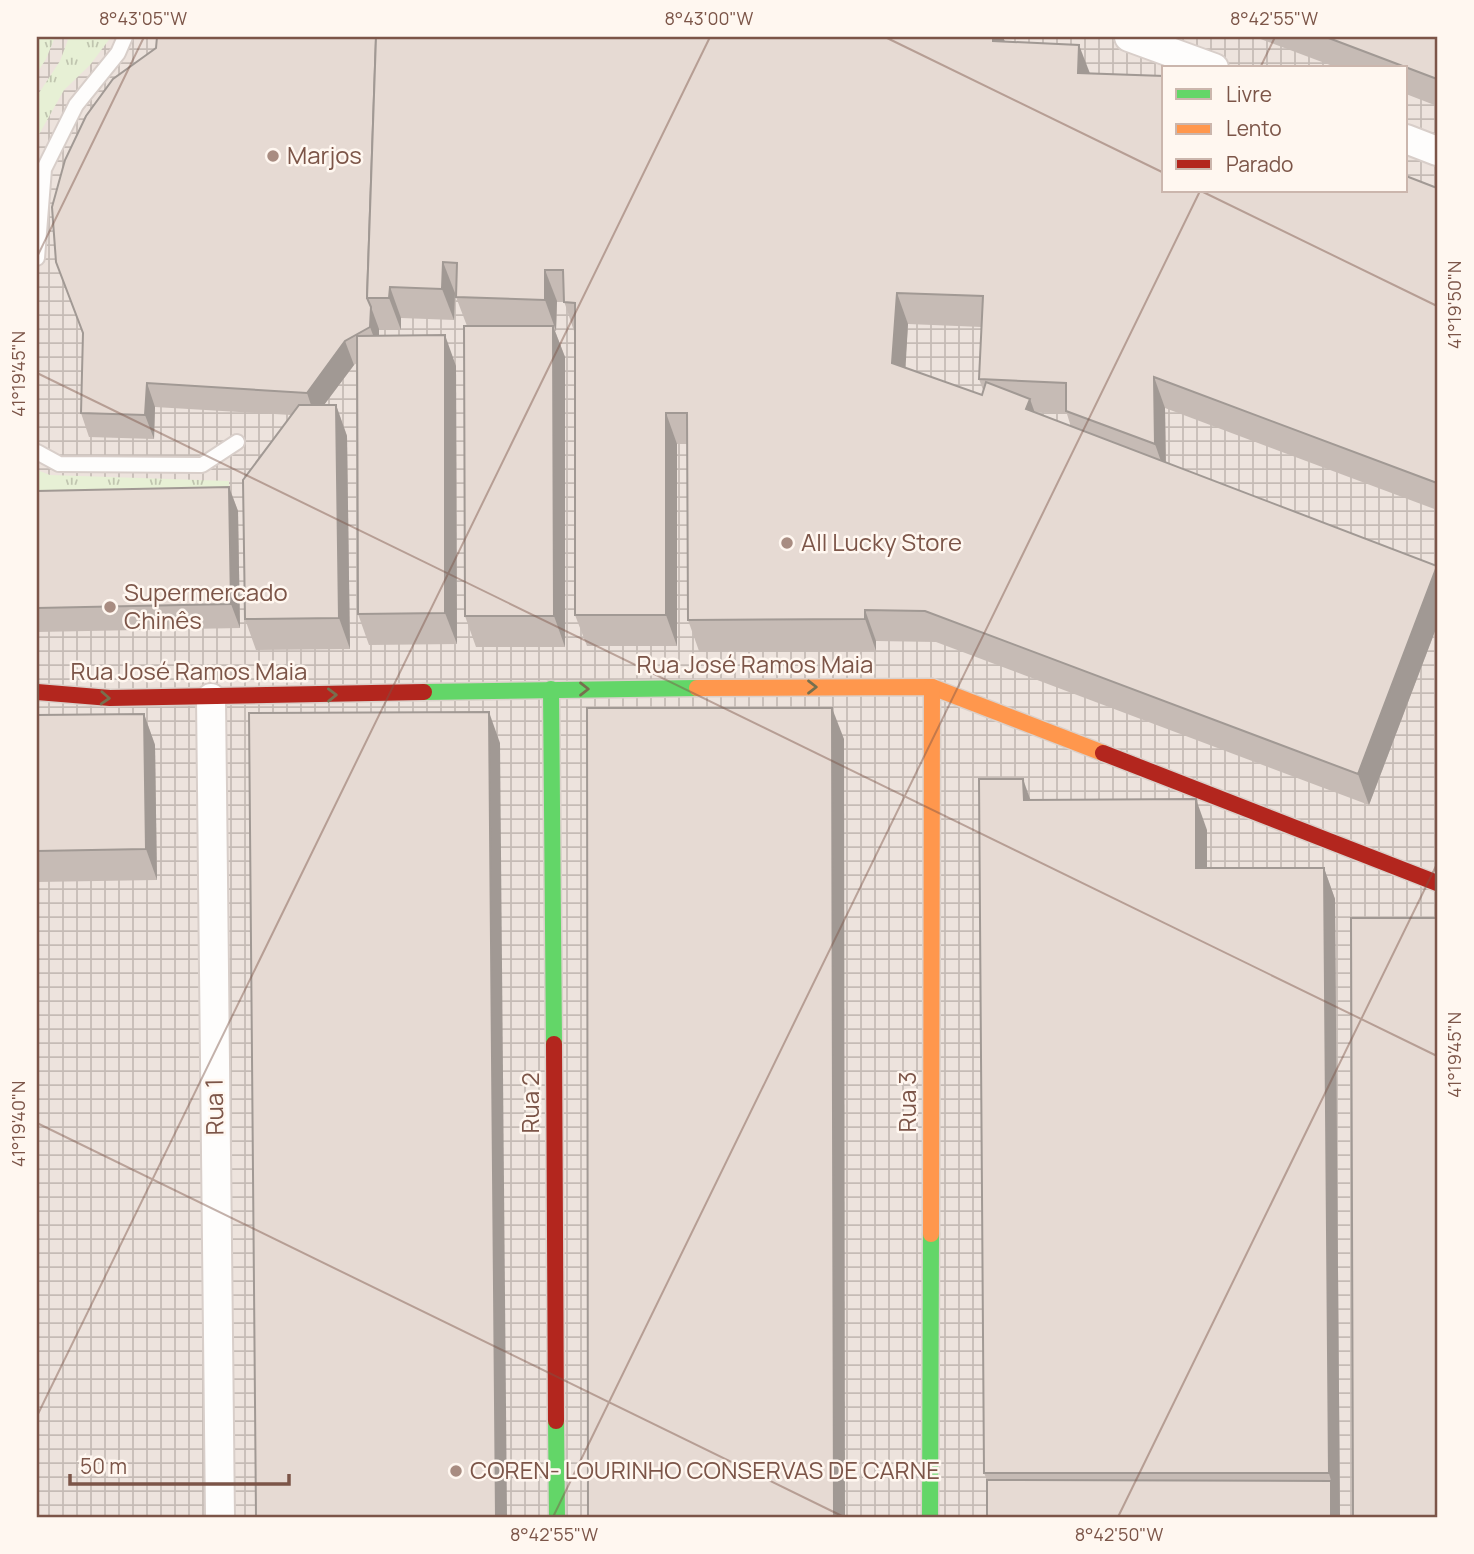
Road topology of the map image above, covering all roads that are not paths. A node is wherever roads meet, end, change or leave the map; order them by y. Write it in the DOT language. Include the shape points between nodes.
graph roads {
  1 [pos="125,37"];
  2 [pos="1129,37"];
  3 [pos="1209,66"];
  4 [pos="1408,140"];
  5 [pos="1437,151"];
  6 [pos="37,258"];
  7 [pos="237,442"];
  8 [pos="37,452"];
  9 [pos="932,687"];
  10 [pos="551,689"];
  11 [pos="37,692"];
  12 [pos="211,698"];
  13 [pos="1437,883"];
  14 [pos="220,1517"];
  15 [pos="556,1517"];
  16 [pos="930,1517"];
  1 -- 6 [label="lane" via="76,105 44,169"];
  2 -- 3 [label="street"];
  4 -- 5 [label="street"];
  7 -- 8 [label="lane" via="202,465 59,464"];
  10 -- 9 [label="street, Rua José Ramos Maia, one-way"];
  9 -- 13 [label="street, Rua José Ramos Maia"];
  9 -- 16 [label="street, Rua 3"];
  12 -- 10 [label="street, Rua José Ramos Maia, one-way"];
  10 -- 15 [label="street, Rua 2"];
  11 -- 12 [label="street, Rua José Ramos Maia, one-way"];
  12 -- 14 [label="street, Rua 1"];
}
